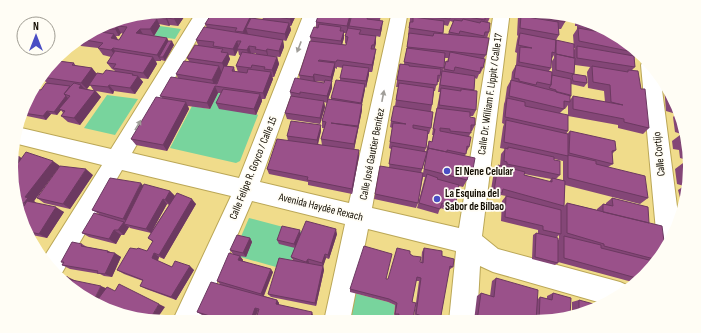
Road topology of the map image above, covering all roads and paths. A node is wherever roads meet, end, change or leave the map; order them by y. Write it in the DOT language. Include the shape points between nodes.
graph roads {
  1 [pos="201,18"];
  2 [pos="310,18"];
  3 [pos="399,18"];
  4 [pos="501,18"];
  5 [pos="651,75"];
  6 [pos="21,136"];
  7 [pos="118,158"];
  8 [pos="246,189"];
  9 [pos="359,217"];
  10 [pos="668,232"];
  11 [pos="469,242"];
  12 [pos="55,264"];
  13 [pos="612,293"];
  14 [pos="189,315"];
  15 [pos="338,315"];
  16 [pos="463,315"];
  7 -- 1 [label="street, one-way"];
  2 -- 8 [label="street, Calle Felipe R. Goyco / Calle 15, one-way"];
  9 -- 3 [label="street, Calle José Gautier Benítez, one-way"];
  4 -- 11 [label="street, Calle Dr. William F. Lippit / Calle 17"];
  5 -- 10 [label="street, Calle Cortijo"];
  6 -- 7 [label="street, Avenida Haydée Rexach"];
  7 -- 8 [label="street, Avenida Haydée Rexach"];
  7 -- 12 [label="street"];
  8 -- 9 [label="street, Avenida Haydée Rexach"];
  8 -- 14 [label="street, Calle Felipe R. Goyco / Calle 15"];
  9 -- 11 [label="street, Avenida Haydée Rexach"];
  9 -- 15 [label="street, Calle José Gautier Benítez"];
  11 -- 13 [label="street, Avenida Haydée Rexach" via="493,260"];
  11 -- 16 [label="street, Calle Dr. William F. Lippit / Calle 17"];
}
